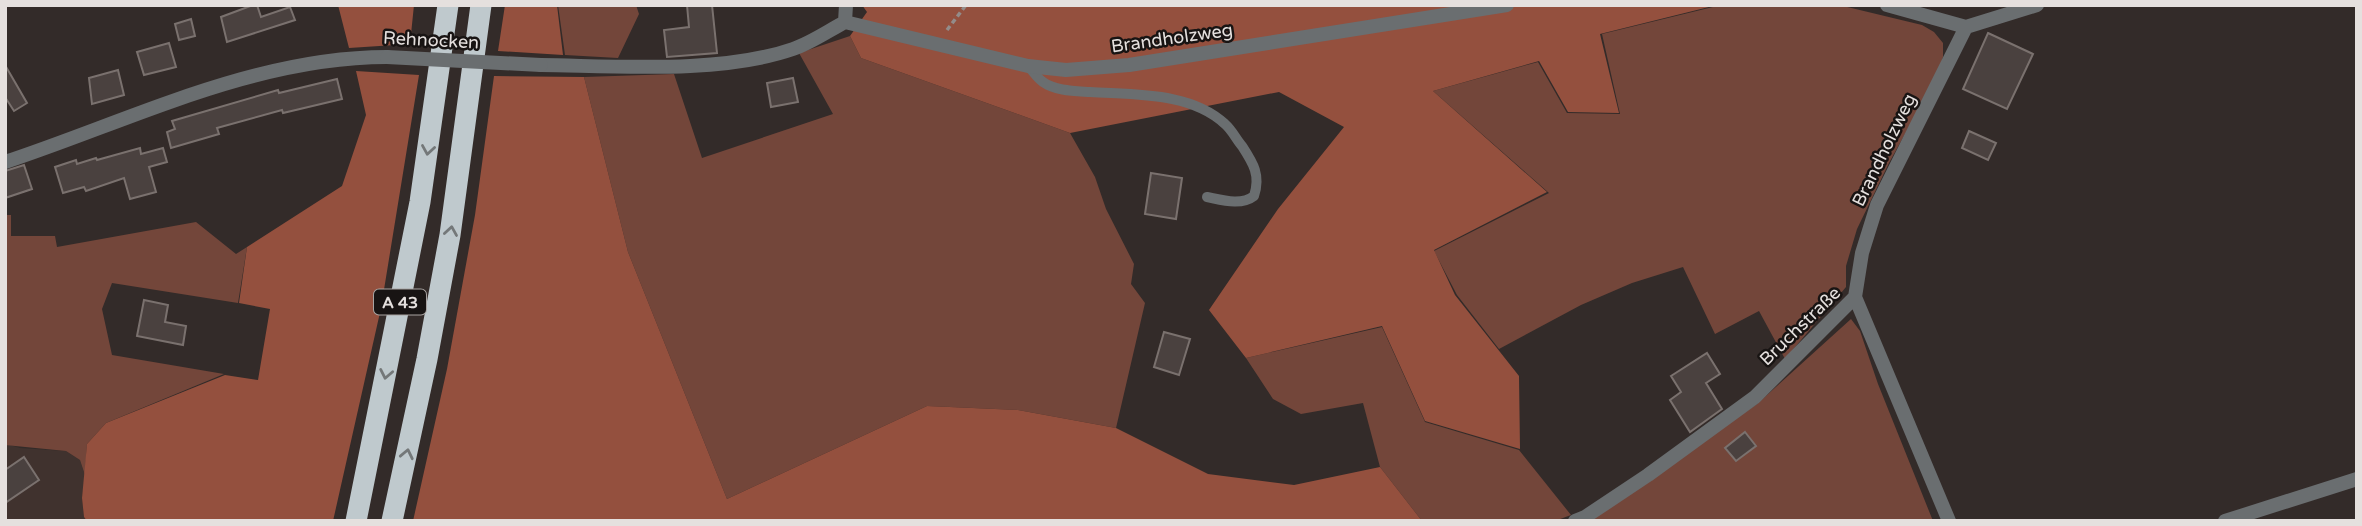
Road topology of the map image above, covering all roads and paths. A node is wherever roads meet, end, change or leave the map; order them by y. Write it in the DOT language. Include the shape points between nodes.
graph roads {
  1 [pos="448,5"];
  2 [pos="481,5"];
  3 [pos="846,5"];
  4 [pos="966,5"];
  5 [pos="1507,5"];
  6 [pos="1887,5"];
  7 [pos="2037,5"];
  8 [pos="845,22"];
  9 [pos="1966,27"];
  10 [pos="937,43"];
  11 [pos="1028,66"];
  12 [pos="5,162"];
  13 [pos="1207,197"];
  14 [pos="1856,297"];
  15 [pos="2357,479"];
  16 [pos="356,521"];
  17 [pos="392,521"];
  18 [pos="1575,521"];
  19 [pos="1949,521"];
  20 [pos="2225,521"];
  1 -- 16 [label="highway, A 43, one-way" via="420,202"];
  17 -- 2 [label="highway, A 43, one-way" via="450,235"];
  3 -- 8 [label="street"];
  4 -- 10 [label="path"];
  5 -- 11 [label="street, Brandholzweg" via="1129,65 1066,70"];
  6 -- 9 [label="street"];
  7 -- 9 [label="street"];
  8 -- 10 [label="street, Brandholzweg"];
  8 -- 12 [label="street, Rehnocken, bridge" via="795,48 757,59 657,66 387,57 324,60 217,87"];
  9 -- 14 [label="street, Brandholzweg" via="1877,205 1862,253"];
  10 -- 11 [label="street, Brandholzweg"];
  11 -- 13 [label="lane" via="1053,87 1161,98 1214,116 1252,160 1258,180 1249,200"];
  14 -- 18 [label="street, Bruchstraße" via="1755,397 1648,475"];
  14 -- 19 [label="street, Bruchstraße"];
  15 -- 20 [label="street"];
}
